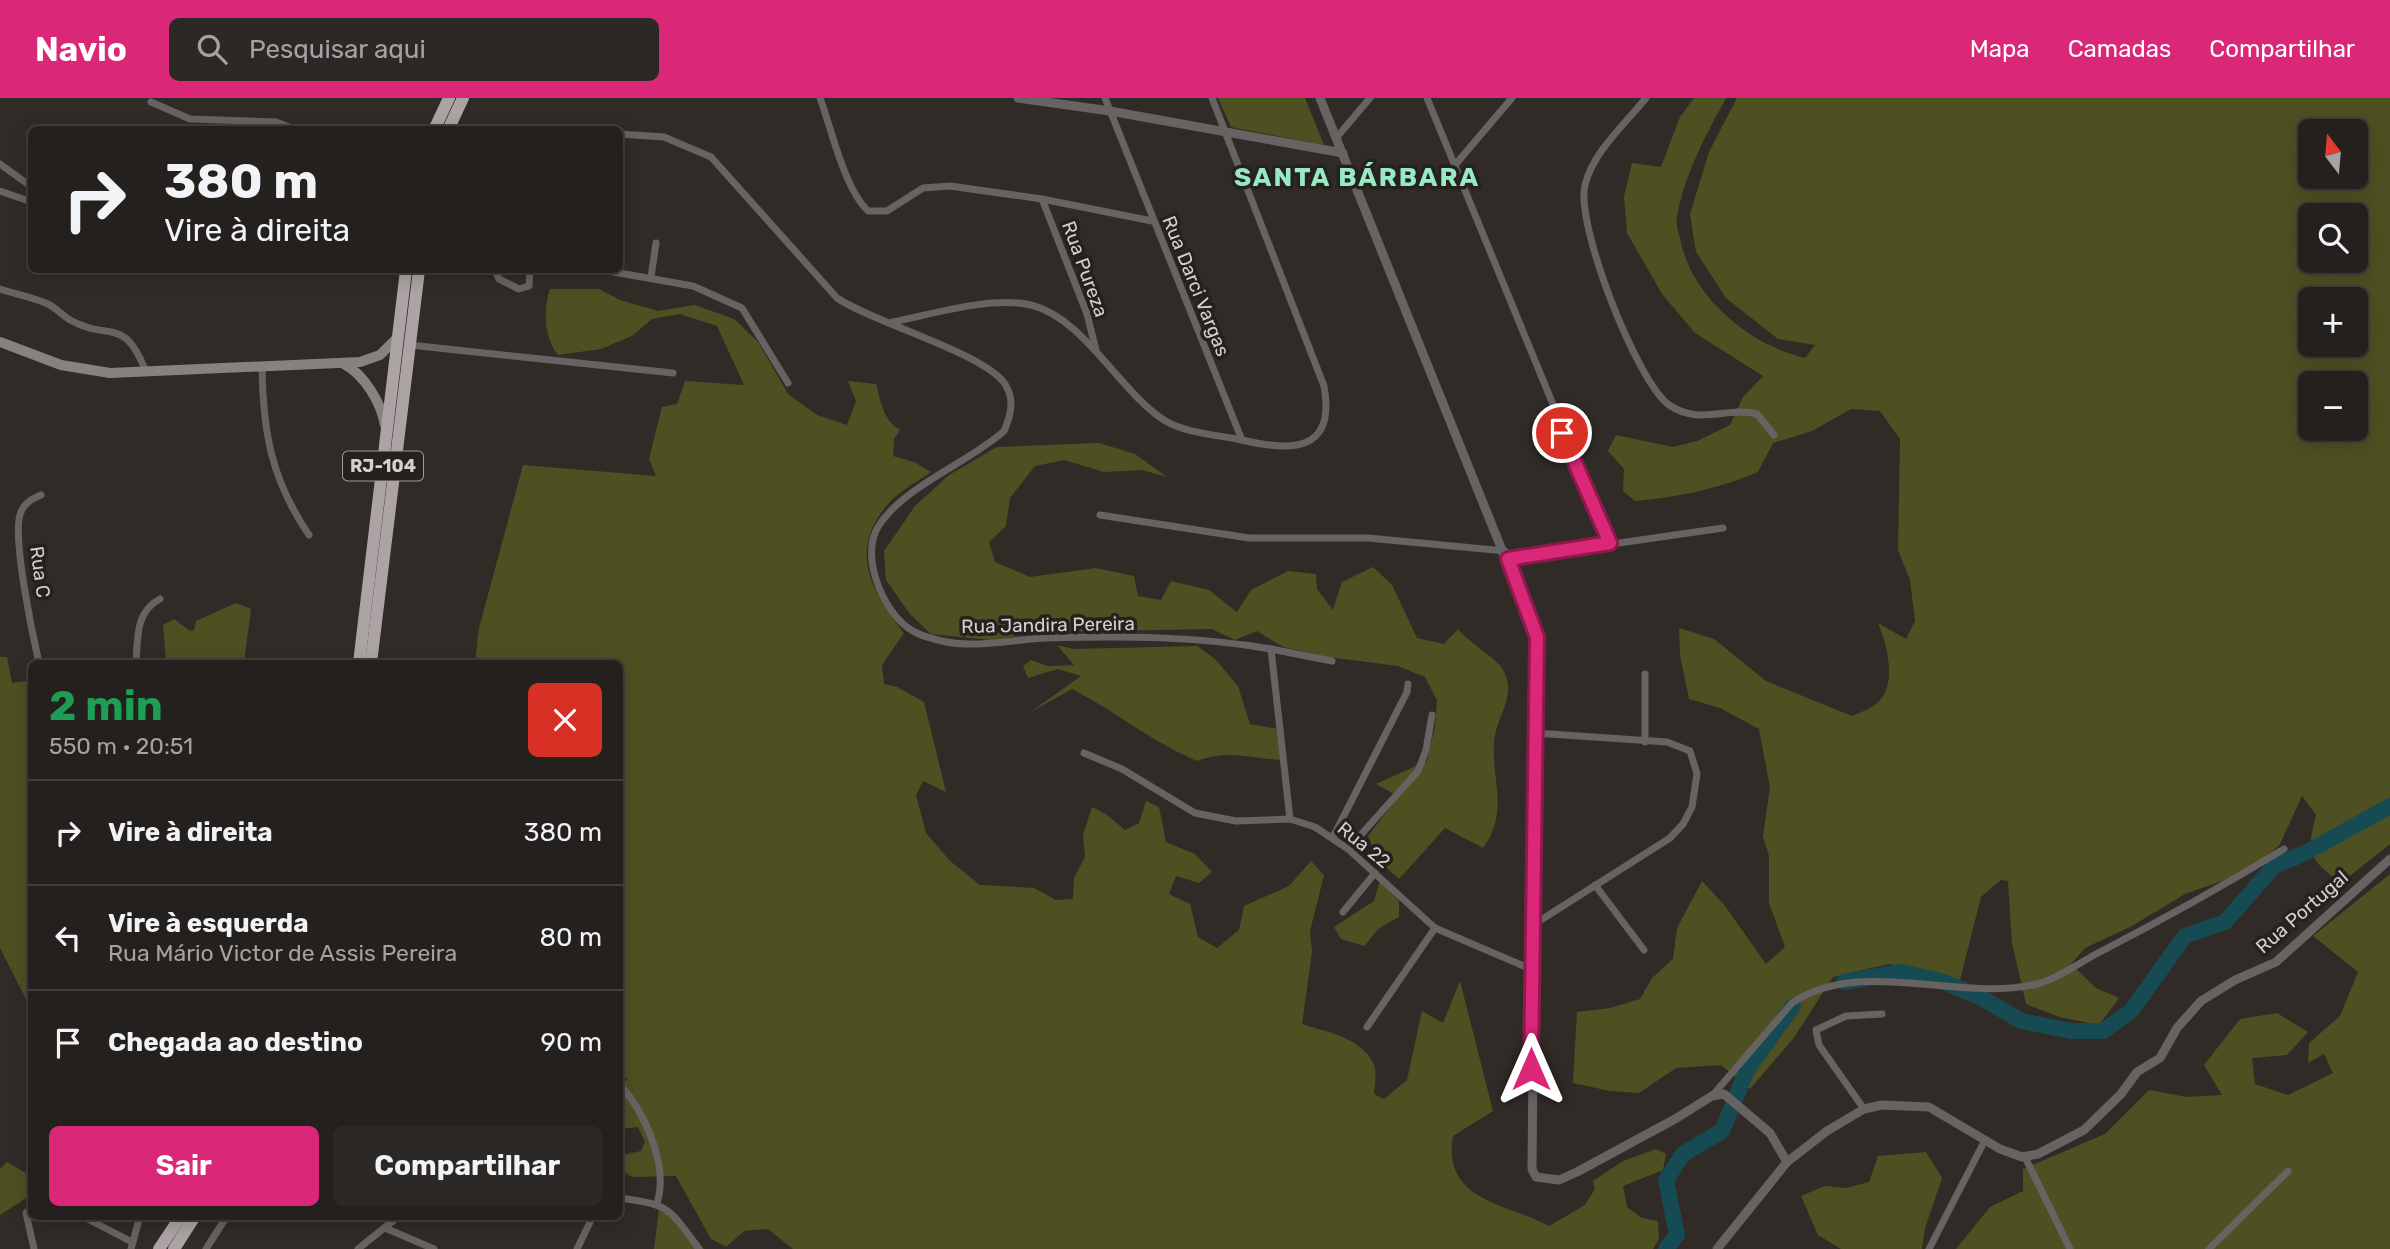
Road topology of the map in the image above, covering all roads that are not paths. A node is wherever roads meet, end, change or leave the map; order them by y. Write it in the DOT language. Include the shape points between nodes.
graph roads {
  1 [pos="449,98"];
  2 [pos="463,98"];
  3 [pos="820,98"];
  4 [pos="1018,98"];
  5 [pos="1105,98"];
  6 [pos="1212,98"];
  7 [pos="1320,98"];
  8 [pos="1370,98"];
  9 [pos="1427,98"];
  10 [pos="1512,98"];
  11 [pos="1646,98"];
  12 [pos="151,102"];
  13 [pos="1110,111"];
  14 [pos="286,126"];
  15 [pos="436,126"];
  16 [pos="450,126"];
  17 [pos="1227,132"];
  18 [pos="623,134"];
  19 [pos="1337,137"];
  20 [pos="1343,153"];
  21 [pos="0,164"];
  22 [pos="1455,165"];
  23 [pos="28,184"];
  24 [pos="0,191"];
  25 [pos="1042,199"];
  26 [pos="28,201"];
  27 [pos="1152,221"];
  28 [pos="656,243"];
  29 [pos="406,273"];
  30 [pos="419,273"];
  31 [pos="496,273"];
  32 [pos="530,273"];
  33 [pos="610,273"];
  34 [pos="651,277"];
  35 [pos="0,289"];
  36 [pos="892,322"];
  37 [pos="397,338"];
  38 [pos="0,342"];
  39 [pos="410,345"];
  40 [pos="1096,351"];
  41 [pos="344,364"];
  42 [pos="262,366"];
  43 [pos="146,372"];
  44 [pos="673,373"];
  45 [pos="788,383"];
  46 [pos="387,435"];
  47 [pos="1774,435"];
  48 [pos="1242,440"];
  49 [pos="41,495"];
  50 [pos="1100,515"];
  51 [pos="1724,527"];
  52 [pos="309,535"];
  53 [pos="1610,543"];
  54 [pos="1506,555"];
  55 [pos="160,599"];
  56 [pos="1270,649"];
  57 [pos="38,660"];
  58 [pos="136,660"];
  59 [pos="359,660"];
  60 [pos="371,660"];
  61 [pos="1332,661"];
  62 [pos="1645,674"];
  63 [pos="1408,684"];
  64 [pos="1432,715"];
  65 [pos="1535,733"];
  66 [pos="1645,742"];
  67 [pos="1084,753"];
  68 [pos="1290,819"];
  69 [pos="1333,837"];
  70 [pos="1348,849"];
  71 [pos="2284,849"];
  72 [pos="2390,859"];
  73 [pos="1375,873"];
  74 [pos="1595,885"];
  75 [pos="1343,912"];
  76 [pos="1533,925"];
  77 [pos="1435,928"];
  78 [pos="1644,950"];
  79 [pos="1532,970"];
  80 [pos="1882,1014"];
  81 [pos="1367,1027"];
  82 [pos="623,1090"];
  83 [pos="1712,1096"];
  84 [pos="1864,1109"];
  85 [pos="1985,1140"];
  86 [pos="2025,1157"];
  87 [pos="1787,1162"];
  88 [pos="2288,1171"];
  89 [pos="623,1198"];
  90 [pos="657,1203"];
  91 [pos="28,1211"];
  92 [pos="89,1220"];
  93 [pos="139,1220"];
  94 [pos="178,1220"];
  95 [pos="192,1220"];
  96 [pos="224,1220"];
  97 [pos="394,1220"];
  98 [pos="591,1220"];
  99 [pos="385,1228"];
  100 [pos="131,1245"];
  101 [pos="34,1249"];
  102 [pos="159,1249"];
  103 [pos="174,1249"];
  104 [pos="206,1249"];
  105 [pos="358,1249"];
  106 [pos="434,1249"];
  107 [pos="577,1249"];
  108 [pos="699,1249"];
  109 [pos="1717,1249"];
  110 [pos="1929,1249"];
  111 [pos="2070,1249"];
  112 [pos="2209,1249"];
  1 -- 15 [label="highway"];
  2 -- 16 [label="highway"];
  3 -- 25 [label="street" via="848,177 869,211 887,211 923,188 936,186"];
  4 -- 13 [label="street"];
  5 -- 13 [label="street, Rua Darci Vargas"];
  6 -- 17 [label="street"];
  7 -- 19 [label="street"];
  8 -- 19 [label="street"];
  9 -- 22 [label="street"];
  10 -- 22 [label="street"];
  11 -- 47 [label="street" via="1597,158 1584,188 1588,232 1598,267 1651,383 1668,404 1690,414 1757,414"];
  12 -- 14 [label="street" via="190,119"];
  13 -- 17 [label="street"];
  13 -- 27 [label="street, Rua Darci Vargas"];
  17 -- 20 [label="street"];
  17 -- 48 [label="street" via="1324,386 1327,419 1320,434 1289,448"];
  18 -- 36 [label="street, Rua Jandira Pereira" via="664,137 711,157 837,298 856,311"];
  19 -- 20 [label="street"];
  20 -- 54 [label="street"];
  21 -- 23 [label="street"];
  22 -- 53 [label="street"];
  24 -- 26 [label="street"];
  25 -- 27 [label="street"];
  25 -- 40 [label="street, Rua Pureza" via="1087,314"];
  27 -- 48 [label="street, Rua Darci Vargas"];
  28 -- 34 [label="street"];
  29 -- 37 [label="highway, RJ-104"];
  30 -- 39 [label="highway, RJ-104"];
  31 -- 32 [label="street" via="519,289 529,286"];
  33 -- 34 [label="street"];
  34 -- 45 [label="street" via="693,286 741,309"];
  35 -- 43 [label="street" via="48,304 79,323 117,332 137,349"];
  36 -- 40 [label="street" via="990,304 1031,305 1056,316"];
  36 -- 56 [label="street, Rua Jandira Pereira" via="979,363 1004,384 1012,402 1004,431 932,480 876,528 874,575 883,599 906,626 967,645 1046,638 1188,639"];
  37 -- 41 [label="main road" via="371,360"];
  37 -- 46 [label="highway, RJ-104"];
  38 -- 43 [label="main road" via="90,371"];
  39 -- 44 [label="street"];
  39 -- 60 [label="highway, RJ-104"];
  40 -- 48 [label="street" via="1166,422"];
  41 -- 42 [label="main road"];
  41 -- 46 [label="main road" via="360,376 374,397"];
  42 -- 43 [label="main road"];
  42 -- 52 [label="street" via="269,454"];
  46 -- 59 [label="highway, RJ-104"];
  49 -- 57 [label="street, Rua C" via="27,502 18,519"];
  50 -- 54 [label="street" via="1249,538 1368,538"];
  51 -- 53 [label="street"];
  53 -- 54 [label="street"];
  54 -- 65 [label="street" via="1537,637"];
  55 -- 58 [label="street" via="141,617"];
  56 -- 61 [label="street"];
  56 -- 68 [label="street"];
  62 -- 66 [label="street"];
  63 -- 69 [label="street"];
  64 -- 70 [label="street" via="1418,771"];
  65 -- 66 [label="street"];
  65 -- 76 [label="street"];
  66 -- 74 [label="street" via="1690,751 1697,774 1692,807 1670,838"];
  67 -- 68 [label="street, Rua 22" via="1122,769 1195,813 1236,821"];
  68 -- 69 [label="street, Rua 22"];
  69 -- 70 [label="street, Rua 22"];
  70 -- 73 [label="street, Rua 22"];
  71 -- 83 [label="street" via="2190,905 2039,984 1993,990 1854,984 1808,992 1792,1003"];
  72 -- 86 [label="street, Rua Portugal" via="2276,962 2201,1001 2177,1028 2160,1058 2137,1072 2084,1130"];
  73 -- 75 [label="street"];
  73 -- 77 [label="street, Rua 22"];
  74 -- 76 [label="street"];
  74 -- 78 [label="street"];
  76 -- 79 [label="street"];
  77 -- 79 [label="street, Rua 22"];
  77 -- 81 [label="street"];
  79 -- 83 [label="street" via="1531,1152 1536,1177 1559,1180 1577,1172"];
  80 -- 84 [label="street" via="1846,1016 1816,1030 1819,1045"];
  82 -- 90 [label="street" via="659,1158 663,1182"];
  83 -- 87 [label="street" via="1727,1097 1741,1107 1770,1133"];
  84 -- 85 [label="street" via="1929,1107"];
  84 -- 87 [label="street"];
  85 -- 86 [label="street"];
  85 -- 110 [label="street"];
  86 -- 111 [label="street"];
  87 -- 109 [label="street"];
  88 -- 112 [label="street"];
  89 -- 90 [label="street"];
  90 -- 108 [label="street" via="670,1211"];
  91 -- 101 [label="street"];
  92 -- 100 [label="street"];
  93 -- 100 [label="street"];
  94 -- 102 [label="highway"];
  95 -- 103 [label="highway"];
  96 -- 104 [label="street"];
  97 -- 99 [label="street"];
  98 -- 107 [label="street"];
  99 -- 105 [label="street"];
  99 -- 106 [label="street"];
}
